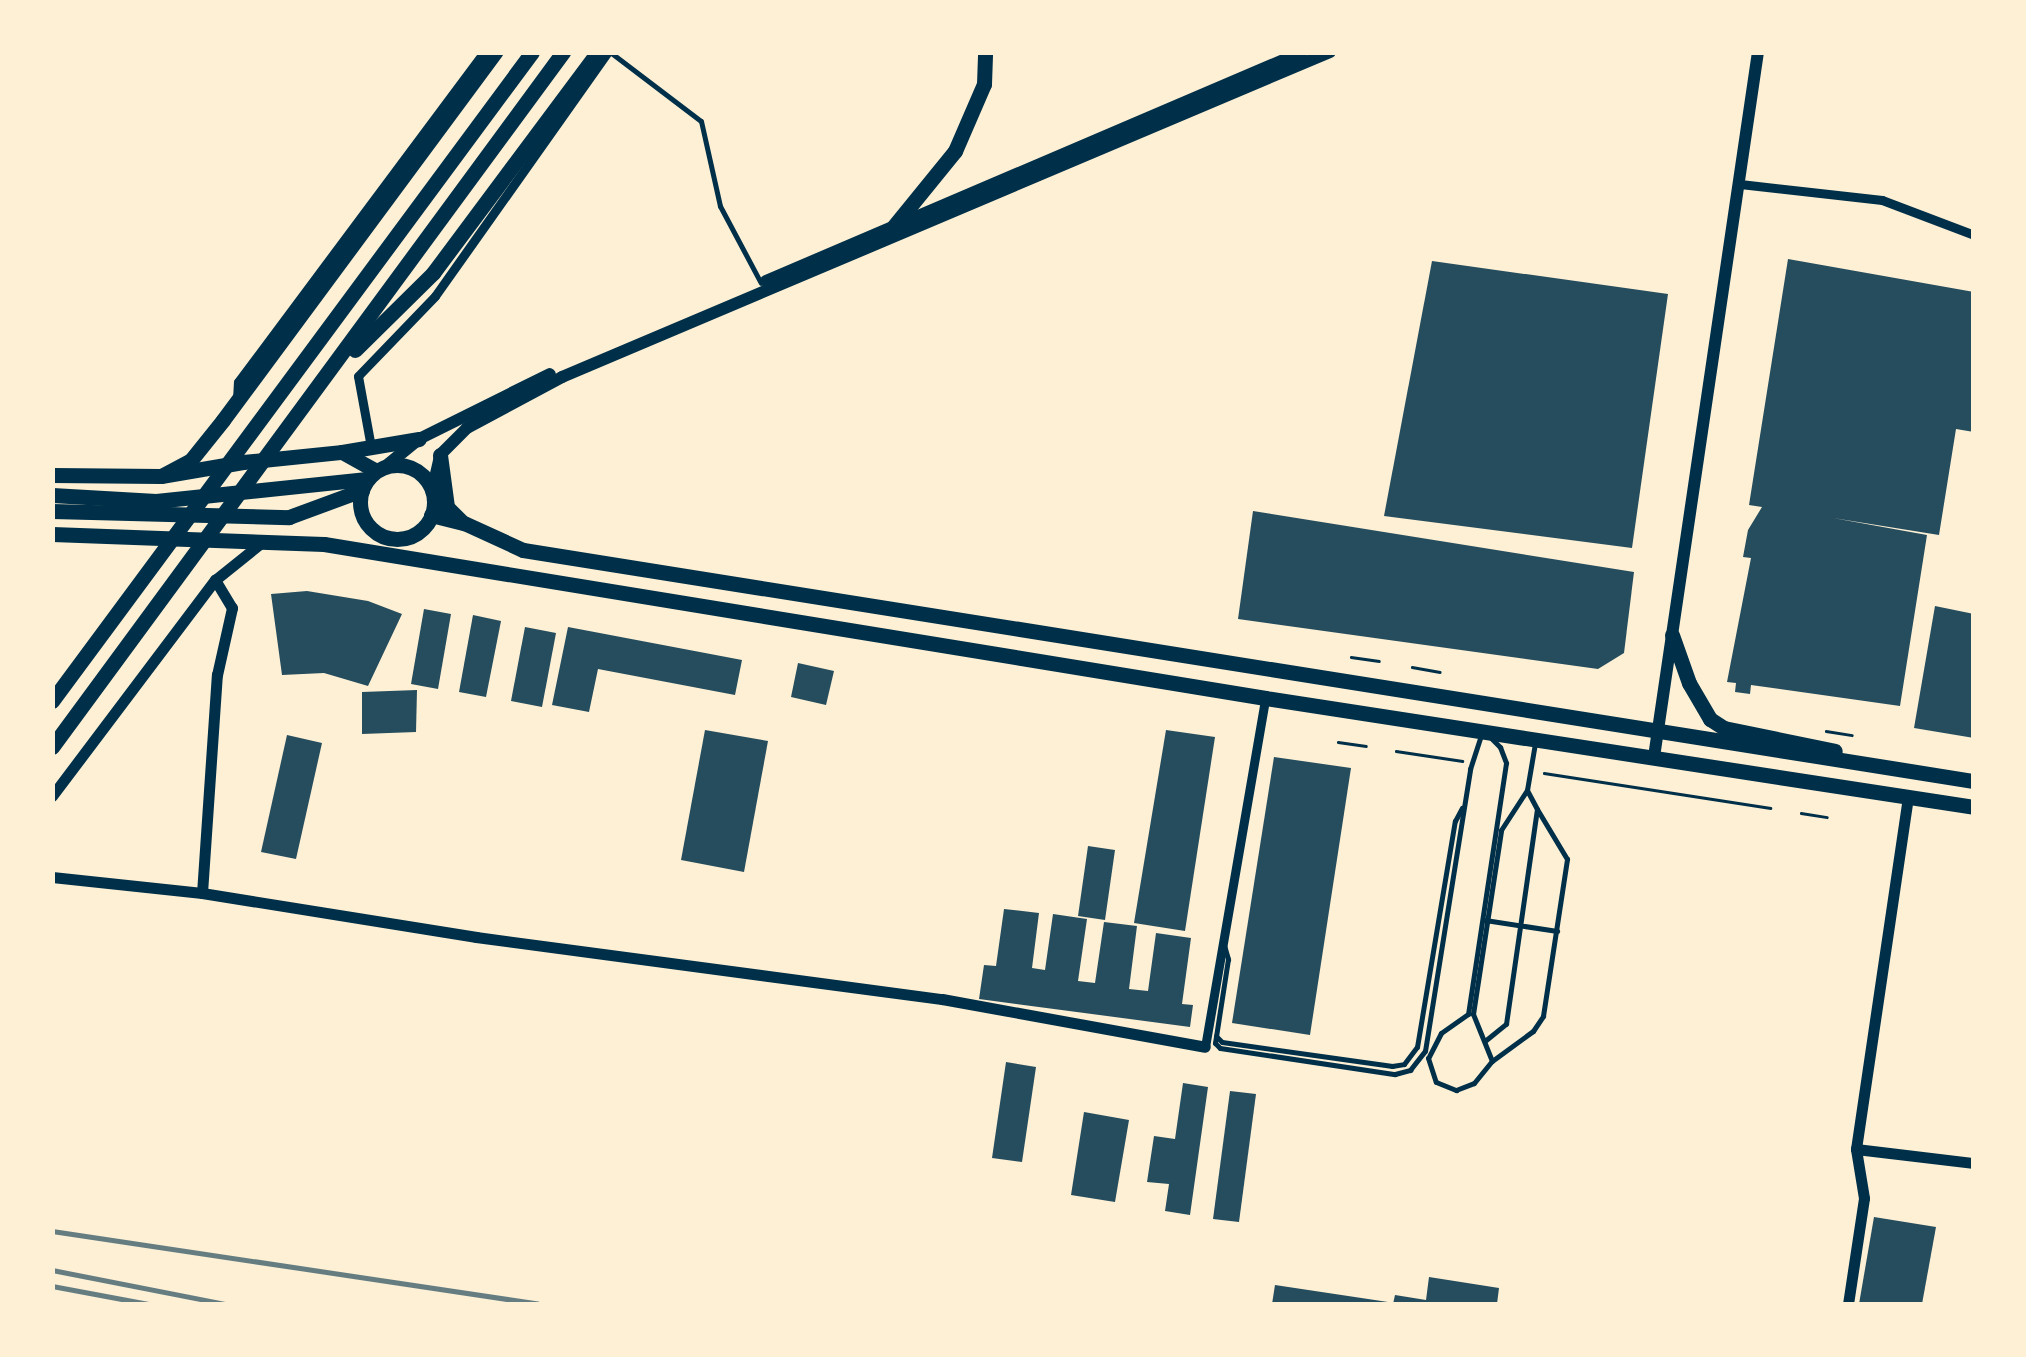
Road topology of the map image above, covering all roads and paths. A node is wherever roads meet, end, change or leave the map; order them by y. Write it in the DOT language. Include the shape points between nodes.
graph roads {
  1 [pos="484,52"];
  2 [pos="495,52"];
  3 [pos="532,52"];
  4 [pos="563,52"];
  5 [pos="598,52"];
  6 [pos="609,52"];
  7 [pos="985,52"];
  8 [pos="1302,52"];
  9 [pos="1330,52"];
  10 [pos="1758,52"];
  11 [pos="1740,184"];
  12 [pos="894,226"];
  13 [pos="1974,235"];
  14 [pos="761,283"];
  15 [pos="320,385"];
  16 [pos="237,400"];
  17 [pos="419,439"];
  18 [pos="371,447"];
  19 [pos="342,452"];
  20 [pos="440,456"];
  21 [pos="52,475"];
  22 [pos="161,476"];
  23 [pos="373,476"];
  24 [pos="432,491"];
  25 [pos="52,496"];
  26 [pos="52,511"];
  27 [pos="431,515"];
  28 [pos="464,523"];
  29 [pos="52,534"];
  30 [pos="384,536"];
  31 [pos="261,543"];
  32 [pos="324,544"];
  33 [pos="414,559"];
  34 [pos="215,580"];
  35 [pos="1672,636"];
  36 [pos="1351,657"];
  37 [pos="1379,662"];
  38 [pos="1412,667"];
  39 [pos="1440,672"];
  40 [pos="1265,698"];
  41 [pos="52,701"];
  42 [pos="1815,729"];
  43 [pos="1482,730"];
  44 [pos="1657,732"];
  45 [pos="1852,735"];
  46 [pos="1535,740"];
  47 [pos="1338,742"];
  48 [pos="1366,746"];
  49 [pos="52,747"];
  50 [pos="1396,750"];
  51 [pos="1654,757"];
  52 [pos="1472,762"];
  53 [pos="1530,771"];
  54 [pos="1916,772"];
  55 [pos="1974,781"];
  56 [pos="1527,790"];
  57 [pos="52,796"];
  58 [pos="1908,796"];
  59 [pos="1464,804"];
  60 [pos="1974,807"];
  61 [pos="1770,808"];
  62 [pos="1538,809"];
  63 [pos="1800,813"];
  64 [pos="1827,817"];
  65 [pos="52,877"];
  66 [pos="202,893"];
  67 [pos="1485,920"];
  68 [pos="1521,925"];
  69 [pos="1557,931"];
  70 [pos="1223,943"];
  71 [pos="1216,1036"];
  72 [pos="1486,1040"];
  73 [pos="1205,1047"];
  74 [pos="1492,1061"];
  75 [pos="1856,1149"];
  76 [pos="1974,1164"];
  77 [pos="1848,1304"];
  1 -- 16 [label="street" via="238,382"];
  2 -- 16 [label="highway"];
  3 -- 41 [label="highway"];
  4 -- 15 [label="highway"];
  5 -- 15 [label="highway" via="432,273"];
  6 -- 14 [label="lane" via="700,122 720,206"];
  6 -- 18 [label="street" via="435,296 358,376"];
  7 -- 12 [label="highway" via="984,84 956,151"];
  8 -- 12 [label="main road"];
  9 -- 20 [label="main road" via="562,376 467,428"];
  10 -- 11 [label="main road"];
  11 -- 13 [label="street" via="1882,200"];
  11 -- 35 [label="main road"];
  12 -- 14 [label="main road"];
  14 -- 17 [label="main road" via="558,370"];
  15 -- 49 [label="highway"];
  16 -- 22 [label="highway" via="192,460"];
  17 -- 18 [label="highway"];
  17 -- 23 [label="main road"];
  18 -- 19 [label="highway"];
  19 -- 22 [label="highway"];
  19 -- 23 [label="highway"];
  20 -- 24 [label="main road"];
  20 -- 28 [label="highway" via="447,507"];
  21 -- 22 [label="highway"];
  23 -- 24 [label="highway" via="409,466"];
  23 -- 25 [label="highway" via="156,500"];
  23 -- 26 [label="highway" via="289,517"];
  23 -- 30 [label="highway" via="362,513"];
  24 -- 27 [label="highway"];
  27 -- 28 [label="highway"];
  27 -- 30 [label="highway" via="411,536"];
  28 -- 44 [label="highway" via="523,550"];
  29 -- 31 [label="highway"];
  30 -- 32 [label="highway"];
  30 -- 33 [label="highway"];
  31 -- 32 [label="highway"];
  31 -- 34 [label="street"];
  32 -- 33 [label="highway"];
  33 -- 40 [label="highway"];
  34 -- 57 [label="street"];
  34 -- 66 [label="street" via="232,608 218,674"];
  35 -- 44 [label="main road"];
  35 -- 54 [label="highway" via="1688,683 1710,719 1724,728"];
  36 -- 37 [label="path"];
  38 -- 39 [label="path"];
  40 -- 43 [label="highway"];
  40 -- 70 [label="street"];
  42 -- 45 [label="path"];
  43 -- 46 [label="highway"];
  43 -- 52 [label="lane"];
  43 -- 67 [label="lane" via="1506,763"];
  44 -- 51 [label="main road"];
  44 -- 54 [label="highway"];
  46 -- 51 [label="highway"];
  46 -- 53 [label="lane"];
  47 -- 48 [label="path"];
  50 -- 52 [label="path"];
  51 -- 58 [label="highway"];
  52 -- 59 [label="lane"];
  53 -- 56 [label="lane"];
  53 -- 61 [label="path"];
  54 -- 55 [label="highway"];
  56 -- 62 [label="lane"];
  56 -- 67 [label="lane" via="1502,830"];
  58 -- 60 [label="highway"];
  58 -- 75 [label="street"];
  59 -- 71 [label="lane" via="1455,820 1418,1047 1404,1064 1222,1042"];
  59 -- 71 [label="lane" via="1419,1062 1395,1074 1220,1048"];
  62 -- 68 [label="lane"];
  62 -- 69 [label="lane" via="1567,859"];
  63 -- 64 [label="path"];
  65 -- 66 [label="street"];
  66 -- 73 [label="street" via="942,1000"];
  67 -- 68 [label="lane"];
  67 -- 72 [label="lane" via="1473,1014"];
  67 -- 74 [label="lane" via="1468,1014 1440,1033 1428,1067 1436,1082 1456,1090 1474,1083"];
  68 -- 69 [label="lane"];
  68 -- 72 [label="lane" via="1506,1024"];
  69 -- 74 [label="lane" via="1544,1016"];
  70 -- 71 [label="lane" via="1228,958"];
  70 -- 73 [label="street"];
  72 -- 74 [label="lane"];
  75 -- 76 [label="street"];
  75 -- 77 [label="street" via="1864,1198"];
}
